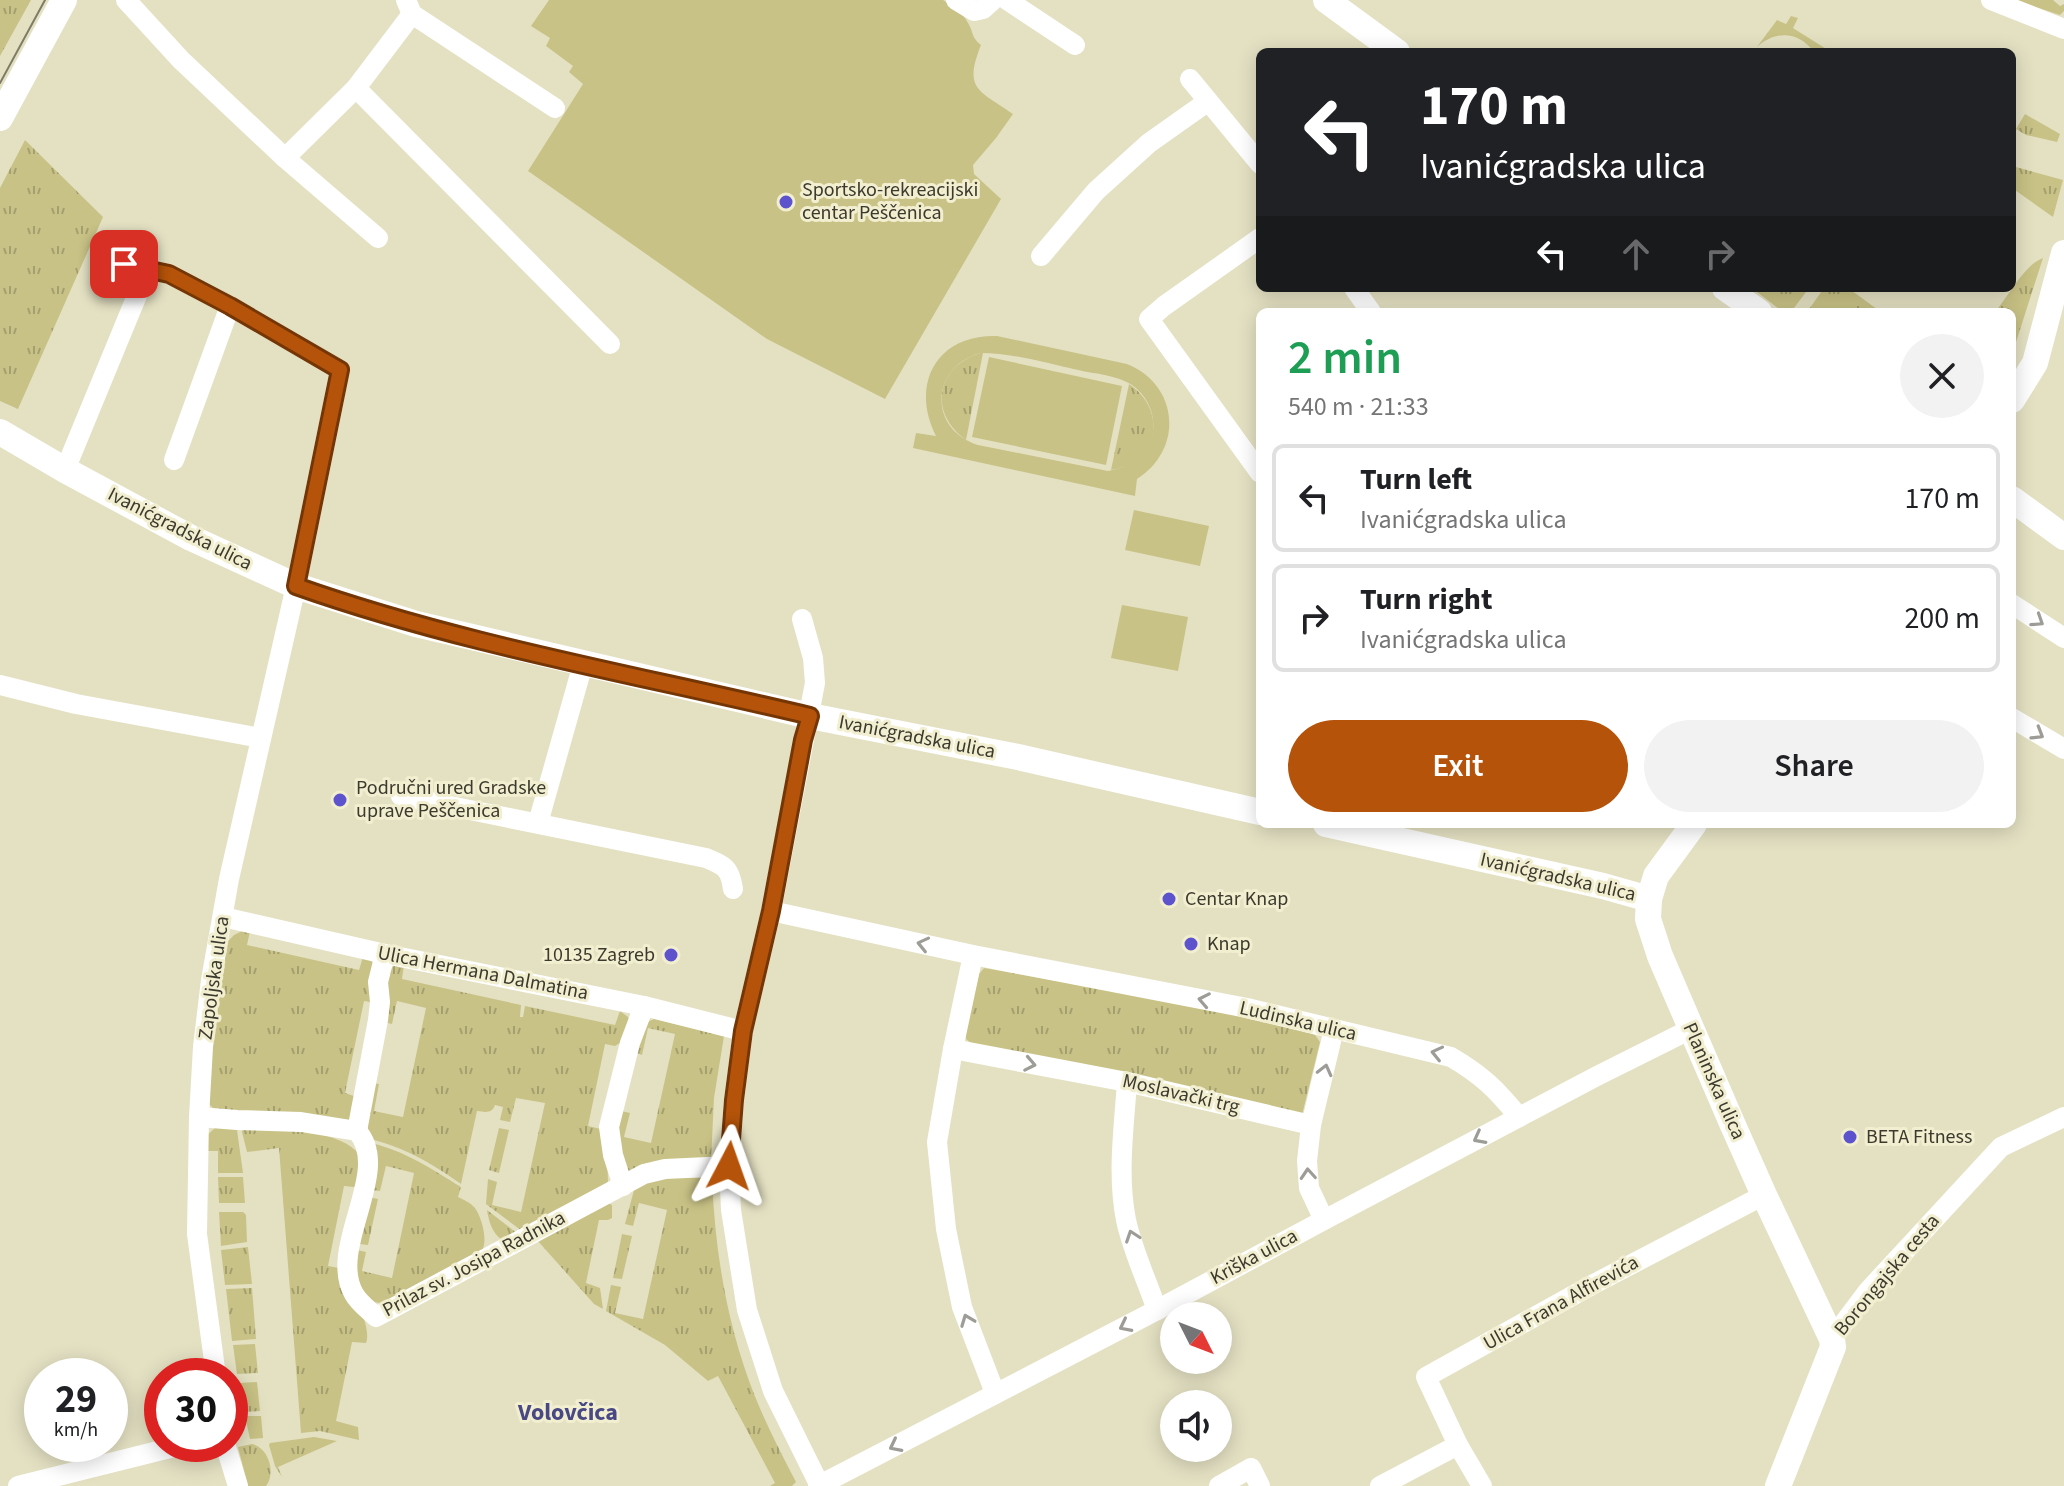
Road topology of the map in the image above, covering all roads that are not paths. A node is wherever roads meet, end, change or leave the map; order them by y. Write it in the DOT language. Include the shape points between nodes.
graph roads {
  1 [pos="64,0"];
  2 [pos="126,0"];
  3 [pos="956,0"];
  4 [pos="993,0"];
  5 [pos="1007,0"];
  6 [pos="1326,0"];
  7 [pos="1991,0"];
  8 [pos="409,7"];
  9 [pos="2064,29"];
  10 [pos="1075,45"];
  11 [pos="1392,48"];
  12 [pos="1190,79"];
  13 [pos="356,88"];
  14 [pos="1207,102"];
  15 [pos="555,108"];
  16 [pos="0,118"];
  17 [pos="285,158"];
  18 [pos="1256,159"];
  19 [pos="378,238"];
  20 [pos="1256,241"];
  21 [pos="102,252"];
  22 [pos="2064,253"];
  23 [pos="1041,256"];
  24 [pos="145,276"];
  25 [pos="1731,292"];
  26 [pos="230,306"];
  27 [pos="1753,308"];
  28 [pos="610,344"];
  29 [pos="2016,394"];
  30 [pos="0,432"];
  31 [pos="174,460"];
  32 [pos="1256,467"];
  33 [pos="65,470"];
  34 [pos="2016,502"];
  35 [pos="2064,537"];
  36 [pos="296,586"];
  37 [pos="2016,607"];
  38 [pos="802,619"];
  39 [pos="2064,638"];
  40 [pos="583,664"];
  41 [pos="0,685"];
  42 [pos="810,716"];
  43 [pos="2016,720"];
  44 [pos="261,738"];
  45 [pos="2064,749"];
  46 [pos="401,796"];
  47 [pos="1256,811"];
  48 [pos="538,823"];
  49 [pos="1349,828"];
  50 [pos="1691,828"];
  51 [pos="733,889"];
  52 [pos="1649,899"];
  53 [pos="771,911"];
  54 [pos="223,917"];
  55 [pos="385,954"];
  56 [pos="973,955"];
  57 [pos="644,1006"];
  58 [pos="1334,1029"];
  59 [pos="1691,1029"];
  60 [pos="743,1031"];
  61 [pos="953,1049"];
  62 [pos="1127,1082"];
  63 [pos="199,1117"];
  64 [pos="1519,1117"];
  65 [pos="2064,1117"];
  66 [pos="1311,1125"];
  67 [pos="357,1131"];
  68 [pos="729,1166"];
  69 [pos="623,1186"];
  70 [pos="1764,1195"];
  71 [pos="1324,1220"];
  72 [pos="1157,1310"];
  73 [pos="1832,1339"];
  74 [pos="214,1358"];
  75 [pos="995,1393"];
  76 [pos="1458,1445"];
  77 [pos="144,1454"];
  78 [pos="231,1462"];
  79 [pos="18,1486"];
  80 [pos="238,1486"];
  81 [pos="819,1486"];
  82 [pos="1219,1486"];
  83 [pos="1260,1486"];
  84 [pos="1380,1486"];
  85 [pos="1482,1486"];
  86 [pos="1778,1486"];
  1 -- 16 [label="street"];
  2 -- 17 [label="street"];
  3 -- 4 [label="street" via="974,11"];
  5 -- 10 [label="street"];
  6 -- 11 [label="street"];
  7 -- 9 [label="street"];
  8 -- 13 [label="street"];
  8 -- 15 [label="street"];
  12 -- 14 [label="street"];
  13 -- 17 [label="street"];
  13 -- 28 [label="street"];
  14 -- 18 [label="street"];
  14 -- 23 [label="street" via="1149,143 1096,191"];
  17 -- 19 [label="street"];
  20 -- 32 [label="street" via="1149,319"];
  21 -- 24 [label="street"];
  22 -- 29 [label="street" via="2035,363"];
  24 -- 26 [label="street" via="155,271 169,274"];
  24 -- 33 [label="street"];
  25 -- 27 [label="street"];
  26 -- 31 [label="street"];
  26 -- 36 [label="street" via="340,370"];
  30 -- 33 [label="street, Ivanićgradska ulica"];
  33 -- 36 [label="street, Ivanićgradska ulica" via="191,538"];
  34 -- 35 [label="street"];
  36 -- 40 [label="street, Ivanićgradska ulica" via="416,624"];
  36 -- 44 [label="street, Zapoljska ulica"];
  37 -- 39 [label="street, one-way"];
  38 -- 42 [label="street" via="815,673"];
  40 -- 42 [label="street, Ivanićgradska ulica"];
  40 -- 48 [label="street"];
  41 -- 44 [label="street"];
  42 -- 47 [label="street, Ivanićgradska ulica"];
  42 -- 53 [label="street"];
  43 -- 45 [label="street, one-way"];
  44 -- 54 [label="street, Zapoljska ulica"];
  46 -- 48 [label="street"];
  48 -- 51 [label="street" via="706,858 723,865"];
  49 -- 52 [label="street, Ivanićgradska ulica"];
  50 -- 52 [label="street" via="1656,876"];
  52 -- 59 [label="street, Planinska ulica" via="1648,919"];
  56 -- 53 [label="street, Ludinska ulica, one-way"];
  53 -- 60 [label="street"];
  54 -- 55 [label="street, Ulica Hermana Dalmatina"];
  54 -- 63 [label="street, Zapoljska ulica" via="211,980"];
  55 -- 57 [label="street, Ulica Hermana Dalmatina"];
  55 -- 67 [label="street, Prilaz sv. Josipa Radnika"];
  58 -- 56 [label="street, Ludinska ulica, one-way"];
  56 -- 61 [label="street"];
  57 -- 60 [label="street, Ulica Hermana Dalmatina"];
  57 -- 69 [label="street" via="609,1127"];
  64 -- 58 [label="street, Ludinska ulica, one-way" via="1495,1088 1451,1057"];
  66 -- 58 [label="street, one-way"];
  59 -- 64 [label="street, Kriška ulica"];
  59 -- 70 [label="street, Planinska ulica"];
  60 -- 68 [label="street"];
  61 -- 62 [label="street, Moslavački trg, one-way"];
  75 -- 61 [label="street, one-way" via="962,1307 946,1229 937,1142"];
  62 -- 66 [label="street, Moslavački trg"];
  72 -- 62 [label="street, one-way" via="1122,1193"];
  63 -- 67 [label="street" via="301,1122"];
  63 -- 74 [label="street, Zapoljska ulica" via="197,1234"];
  64 -- 71 [label="street, Kriška ulica, one-way"];
  65 -- 73 [label="street, Borongajska cesta" via="2001,1147 1868,1291"];
  71 -- 66 [label="street, one-way" via="1309,1188"];
  67 -- 69 [label="street, Prilaz sv. Josipa Radnika" via="366,1148 368,1170 346,1267 356,1297 376,1317"];
  68 -- 69 [label="street, Prilaz sv. Josipa Radnika" via="665,1169"];
  68 -- 81 [label="street" via="747,1310 773,1391"];
  70 -- 73 [label="street, Planinska ulica"];
  70 -- 76 [label="street, Ulica Frana Alfirevića" via="1426,1377"];
  71 -- 72 [label="street, Kriška ulica"];
  72 -- 75 [label="street, Kriška ulica, one-way"];
  73 -- 86 [label="street, Borongajska cesta" via="1831,1354"];
  75 -- 81 [label="street, Kriška ulica, one-way"];
  76 -- 84 [label="street"];
  76 -- 85 [label="street, Ulica Frana Alfirevića"];
  77 -- 79 [label="street"];
  78 -- 80 [label="street"];
  82 -- 83 [label="street" via="1251,1468"];
}
